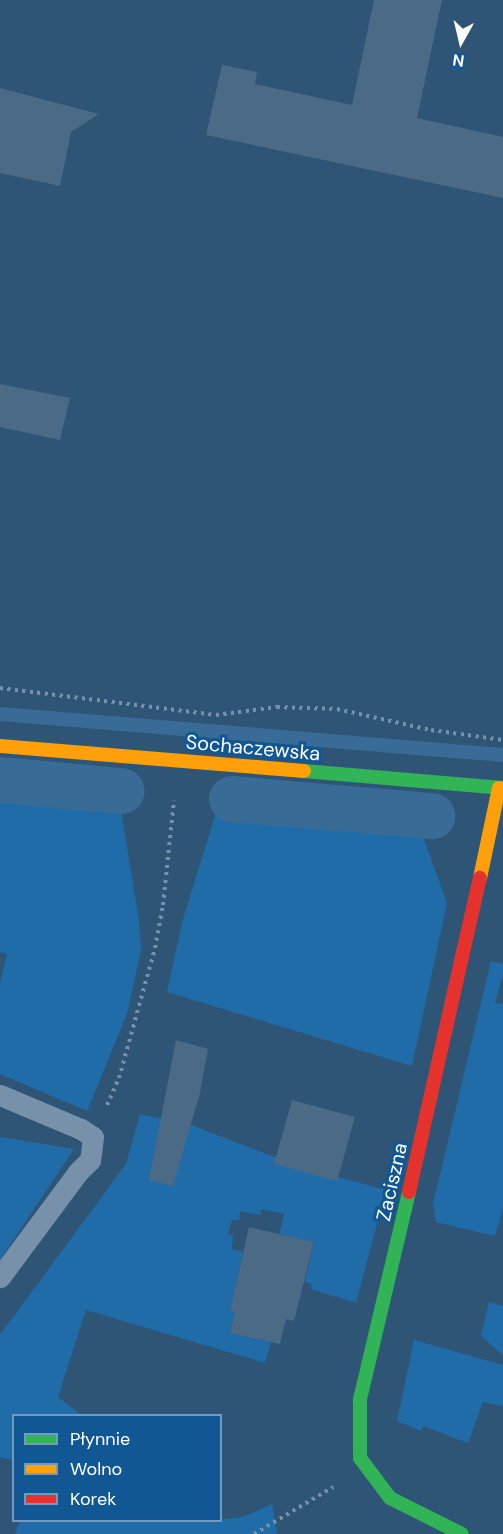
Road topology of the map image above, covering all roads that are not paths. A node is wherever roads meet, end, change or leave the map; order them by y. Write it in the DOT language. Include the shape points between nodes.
graph roads {
  1 [pos="0,746"];
  2 [pos="501,788"];
  3 [pos="0,1095"];
  4 [pos="0,1277"];
  5 [pos="462,1534"];
  1 -- 2 [label="street, Sochaczewska"];
  2 -- 5 [label="street, Zaciszna" via="360,1400 360,1458 390,1498"];
  3 -- 4 [label="lane" via="93,1137 90,1160"];
}
